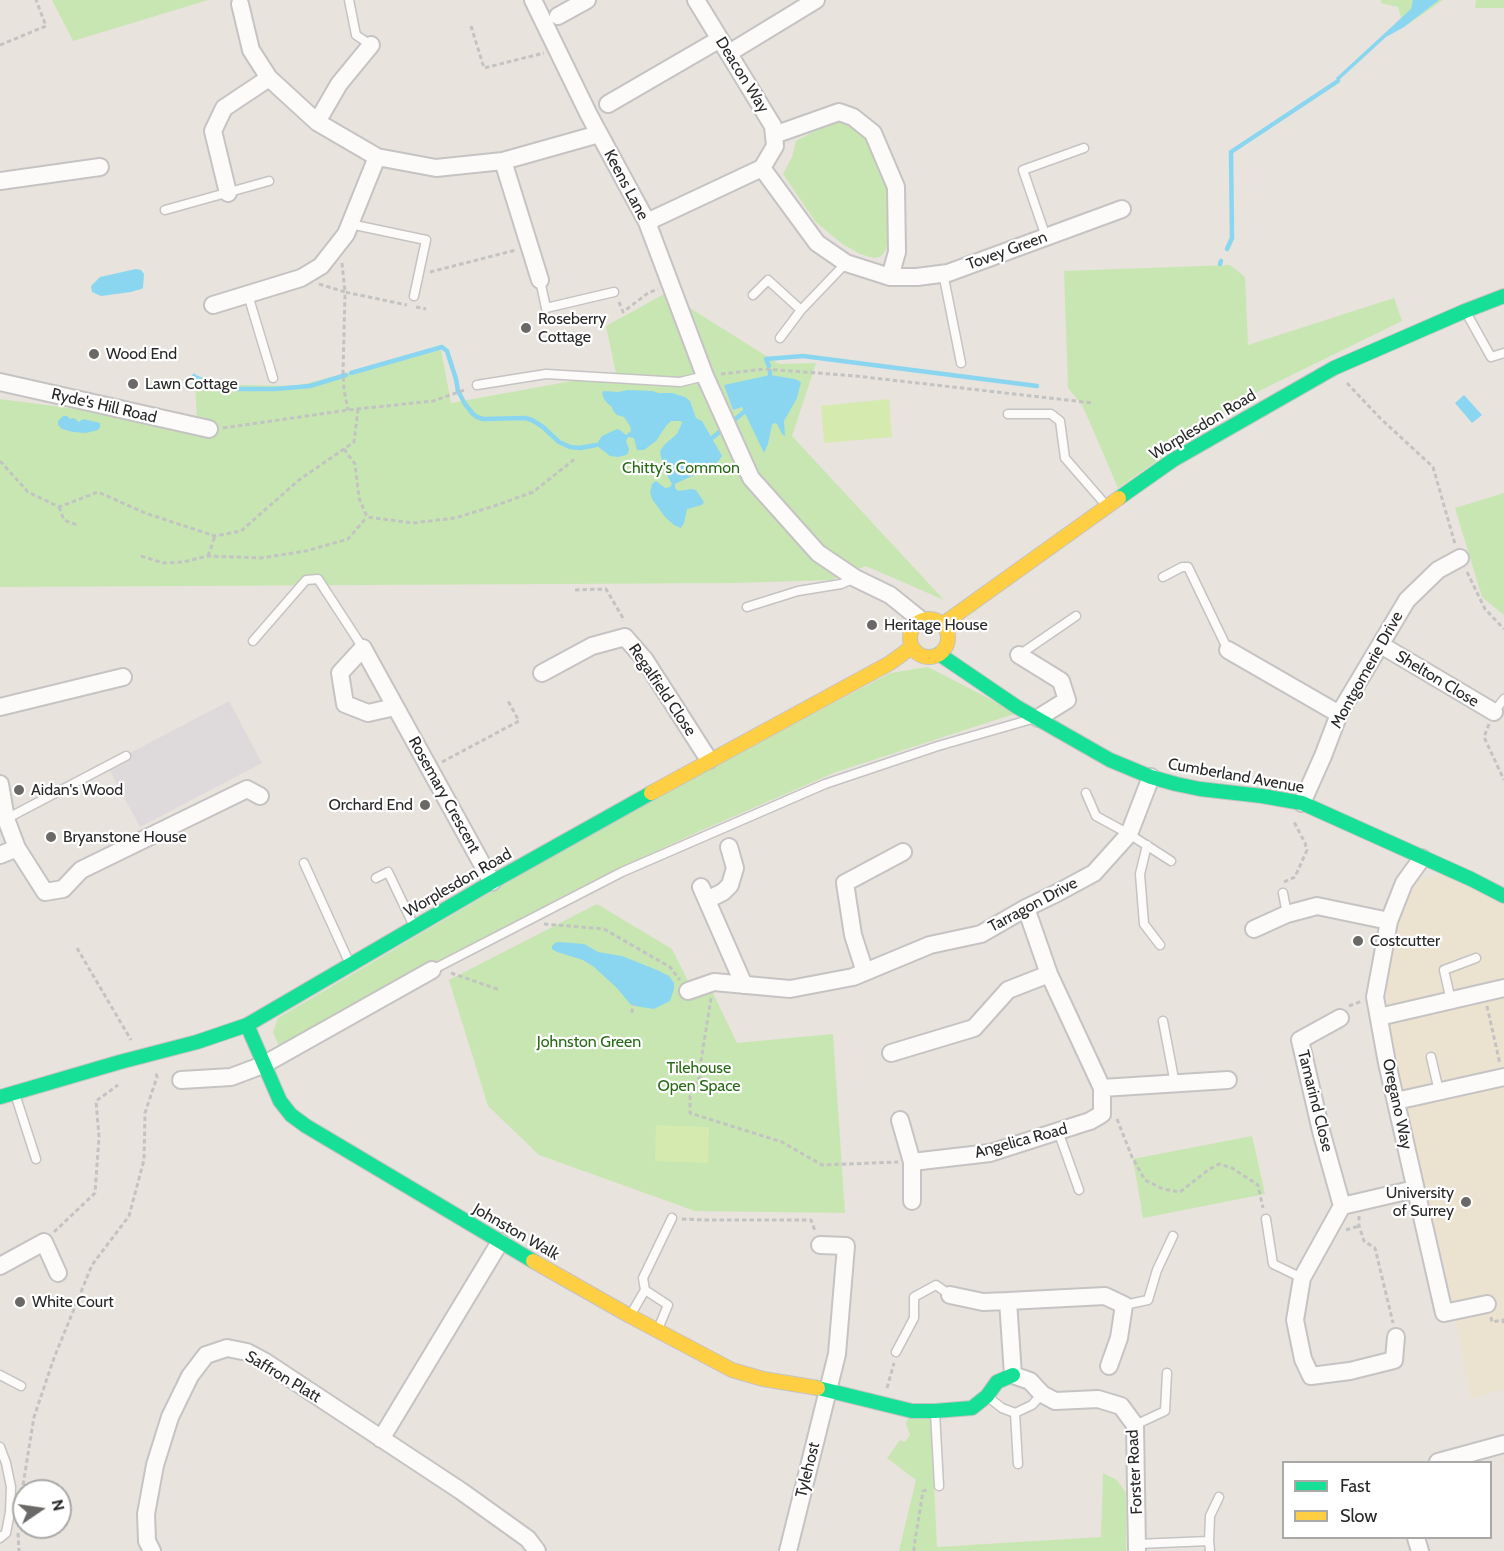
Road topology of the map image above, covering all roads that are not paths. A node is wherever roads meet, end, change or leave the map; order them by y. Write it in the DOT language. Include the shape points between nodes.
graph roads {
  1 [pos="349,0"];
  2 [pos="533,0"];
  3 [pos="587,0"];
  4 [pos="696,0"];
  5 [pos="816,0"];
  6 [pos="240,4"];
  7 [pos="558,16"];
  8 [pos="371,45"];
  9 [pos="724,46"];
  10 [pos="269,78"];
  11 [pos="608,104"];
  12 [pos="317,122"];
  13 [pos="599,134"];
  14 [pos="774,135"];
  15 [pos="1084,148"];
  16 [pos="377,157"];
  17 [pos="503,161"];
  18 [pos="100,167"];
  19 [pos="762,168"];
  20 [pos="269,181"];
  21 [pos="0,182"];
  22 [pos="228,193"];
  23 [pos="1122,209"];
  24 [pos="165,210"];
  25 [pos="647,222"];
  26 [pos="350,224"];
  27 [pos="1046,237"];
  28 [pos="846,263"];
  29 [pos="943,273"];
  30 [pos="890,277"];
  31 [pos="540,280"];
  32 [pos="614,292"];
  33 [pos="248,295"];
  34 [pos="753,295"];
  35 [pos="414,296"];
  36 [pos="1504,296"];
  37 [pos="213,305"];
  38 [pos="801,310"];
  39 [pos="1465,311"];
  40 [pos="780,338"];
  41 [pos="1504,352"];
  42 [pos="961,363"];
  43 [pos="705,376"];
  44 [pos="273,378"];
  45 [pos="0,382"];
  46 [pos="477,385"];
  47 [pos="1008,414"];
  48 [pos="209,429"];
  49 [pos="1107,506"];
  50 [pos="1460,558"];
  51 [pos="855,578"];
  52 [pos="1163,578"];
  53 [pos="747,607"];
  54 [pos="1076,616"];
  55 [pos="921,620"];
  56 [pos="943,624"];
  57 [pos="253,641"];
  58 [pos="1380,645"];
  59 [pos="912,647"];
  60 [pos="363,648"];
  61 [pos="1228,650"];
  62 [pos="939,654"];
  63 [pos="1019,655"];
  64 [pos="542,673"];
  65 [pos="123,677"];
  66 [pos="1499,706"];
  67 [pos="0,707"];
  68 [pos="395,707"];
  69 [pos="1339,714"];
  70 [pos="1038,718"];
  71 [pos="126,756"];
  72 [pos="708,760"];
  73 [pos="1151,777"];
  74 [pos="0,784"];
  75 [pos="1086,793"];
  76 [pos="260,796"];
  77 [pos="1296,802"];
  78 [pos="6,819"];
  79 [pos="1129,834"];
  80 [pos="1147,845"];
  81 [pos="729,847"];
  82 [pos="17,848"];
  83 [pos="903,852"];
  84 [pos="0,855"];
  85 [pos="1422,858"];
  86 [pos="1171,861"];
  87 [pos="304,863"];
  88 [pos="376,878"];
  89 [pos="492,882"];
  90 [pos="1283,893"];
  91 [pos="1504,896"];
  92 [pos="1026,908"];
  93 [pos="1287,914"];
  94 [pos="1389,921"];
  95 [pos="414,927"];
  96 [pos="1254,929"];
  97 [pos="1160,945"];
  98 [pos="1476,958"];
  99 [pos="350,965"];
  100 [pos="435,969"];
  101 [pos="865,972"];
  102 [pos="1049,974"];
  103 [pos="744,985"];
  104 [pos="1504,988"];
  105 [pos="688,991"];
  106 [pos="1451,1001"];
  107 [pos="1379,1017"];
  108 [pos="1340,1018"];
  109 [pos="1163,1021"];
  110 [pos="247,1025"];
  111 [pos="891,1053"];
  112 [pos="1431,1057"];
  113 [pos="263,1065"];
  114 [pos="1504,1077"];
  115 [pos="181,1080"];
  116 [pos="1228,1080"];
  117 [pos="1175,1084"];
  118 [pos="1108,1087"];
  119 [pos="1439,1091"];
  120 [pos="15,1092"];
  121 [pos="0,1097"];
  122 [pos="1396,1101"];
  123 [pos="900,1120"];
  124 [pos="1058,1131"];
  125 [pos="36,1160"];
  126 [pos="912,1162"];
  127 [pos="1415,1189"];
  128 [pos="1079,1190"];
  129 [pos="912,1201"];
  130 [pos="1350,1205"];
  131 [pos="672,1218"];
  132 [pos="1266,1219"];
  133 [pos="1173,1236"];
  134 [pos="500,1242"];
  135 [pos="820,1245"];
  136 [pos="0,1266"];
  137 [pos="58,1273"];
  138 [pos="1302,1278"];
  139 [pos="645,1290"];
  140 [pos="950,1294"];
  141 [pos="1008,1301"];
  142 [pos="1487,1304"];
  143 [pos="1124,1305"];
  144 [pos="630,1316"];
  145 [pos="657,1330"];
  146 [pos="1396,1336"];
  147 [pos="897,1352"];
  148 [pos="1109,1366"];
  149 [pos="1167,1373"];
  150 [pos="0,1375"];
  151 [pos="1013,1375"];
  152 [pos="21,1386"];
  153 [pos="828,1390"];
  154 [pos="1042,1394"];
  155 [pos="987,1396"];
  156 [pos="935,1411"];
  157 [pos="1015,1413"];
  158 [pos="1135,1425"];
  159 [pos="381,1439"];
  160 [pos="1504,1444"];
  161 [pos="0,1447"];
  162 [pos="1442,1461"];
  163 [pos="1018,1464"];
  164 [pos="939,1486"];
  165 [pos="1219,1497"];
  166 [pos="0,1538"];
  167 [pos="1209,1541"];
  168 [pos="1137,1548"];
  169 [pos="152,1551"];
  170 [pos="537,1551"];
  171 [pos="788,1551"];
  172 [pos="1210,1551"];
  1 -- 8 [label="lane" via="356,35"];
  2 -- 13 [label="street, Keens Lane"];
  3 -- 7 [label="street"];
  4 -- 9 [label="street, Deacon Way"];
  5 -- 9 [label="street"];
  6 -- 10 [label="street" via="251,50"];
  8 -- 12 [label="street" via="339,84"];
  9 -- 11 [label="street"];
  9 -- 14 [label="street, Deacon Way" via="773,126"];
  10 -- 12 [label="street"];
  10 -- 22 [label="street" via="224,108 213,131"];
  12 -- 16 [label="street"];
  13 -- 17 [label="street"];
  13 -- 25 [label="street, Keens Lane"];
  14 -- 19 [label="street, Deacon Way" via="775,146"];
  14 -- 30 [label="street" via="839,112 853,117 873,134 896,187 897,252"];
  15 -- 27 [label="lane" via="1023,170"];
  16 -- 17 [label="street" via="436,168"];
  16 -- 26 [label="street"];
  17 -- 31 [label="street"];
  18 -- 21 [label="street"];
  19 -- 25 [label="street"];
  19 -- 28 [label="street, Tovey Green" via="817,243"];
  20 -- 22 [label="lane"];
  22 -- 24 [label="lane"];
  23 -- 27 [label="street, Tovey Green"];
  25 -- 43 [label="street, Keens Lane"];
  26 -- 33 [label="street" via="321,266 301,278"];
  26 -- 35 [label="lane" via="426,240"];
  27 -- 29 [label="street, Tovey Green"];
  28 -- 30 [label="street, Tovey Green"];
  28 -- 38 [label="lane"];
  29 -- 30 [label="street, Tovey Green"];
  29 -- 42 [label="lane"];
  31 -- 32 [label="lane" via="546,308"];
  33 -- 37 [label="street"];
  33 -- 44 [label="lane"];
  34 -- 38 [label="lane" via="768,280"];
  36 -- 39 [label="main road, Worplesdon Road"];
  38 -- 40 [label="lane"];
  39 -- 41 [label="lane" via="1491,357"];
  39 -- 49 [label="main road, Worplesdon Road" via="1334,368 1173,460"];
  43 -- 46 [label="lane" via="680,382 546,374"];
  43 -- 51 [label="street, Keens Lane" via="751,478 818,553"];
  45 -- 48 [label="street, Ryde's Hill Road"];
  47 -- 49 [label="lane" via="1052,414 1060,421 1065,458"];
  49 -- 56 [label="main road, Worplesdon Road"];
  50 -- 58 [label="street, Montgomerie Drive" via="1438,570 1407,600"];
  51 -- 53 [label="lane"];
  51 -- 55 [label="street, Keens Lane" via="890,595"];
  52 -- 61 [label="lane" via="1188,567"];
  54 -- 63 [label="lane"];
  55 -- 56 [label="main road"];
  55 -- 59 [label="main road" via="912,629"];
  56 -- 62 [label="main road" via="948,640"];
  57 -- 60 [label="lane" via="306,580 318,579"];
  58 -- 66 [label="street, Shelton Close"];
  58 -- 69 [label="street, Montgomerie Drive"];
  59 -- 62 [label="main road" via="927,657"];
  59 -- 72 [label="main road, Worplesdon Road" via="890,663"];
  60 -- 68 [label="street, Rosemary Crescent"];
  60 -- 68 [label="street" via="340,673 345,704 368,713"];
  61 -- 69 [label="street"];
  62 -- 70 [label="main road, Cumberland Avenue"];
  63 -- 70 [label="street" via="1061,681 1067,700"];
  64 -- 72 [label="street, Regalfield Close" via="592,646 625,637 645,660"];
  65 -- 67 [label="street"];
  68 -- 89 [label="street, Rosemary Crescent"];
  69 -- 77 [label="street, Montgomerie Drive" via="1323,756"];
  70 -- 73 [label="main road, Cumberland Avenue" via="1110,760"];
  70 -- 100 [label="lane" via="825,784 622,872"];
  71 -- 78 [label="lane"];
  72 -- 89 [label="main road, Worplesdon Road"];
  73 -- 77 [label="main road, Cumberland Avenue" via="1200,789"];
  73 -- 79 [label="street, Tarragon Drive"];
  74 -- 78 [label="street"];
  75 -- 79 [label="lane" via="1096,816"];
  76 -- 82 [label="street" via="247,789 81,870 63,889 45,892"];
  77 -- 85 [label="main road, Cumberland Avenue"];
  78 -- 82 [label="street"];
  79 -- 80 [label="lane"];
  79 -- 92 [label="street, Tarragon Drive" via="1094,873"];
  80 -- 86 [label="lane"];
  80 -- 97 [label="lane" via="1140,874 1144,924"];
  81 -- 103 [label="street" via="735,868 730,885 723,892 704,894"];
  82 -- 84 [label="street"];
  83 -- 101 [label="street" via="845,883 853,935"];
  85 -- 91 [label="main road, Cumberland Avenue"];
  85 -- 94 [label="street, Oregano Way" via="1404,883"];
  87 -- 99 [label="lane"];
  88 -- 95 [label="lane" via="388,872"];
  89 -- 95 [label="main road, Worplesdon Road"];
  90 -- 93 [label="lane"];
  92 -- 101 [label="street, Tarragon Drive" via="981,934 930,945"];
  92 -- 102 [label="street"];
  93 -- 94 [label="street" via="1317,906"];
  93 -- 96 [label="street"];
  94 -- 107 [label="street, Oregano Way" via="1375,997"];
  95 -- 99 [label="main road, Worplesdon Road"];
  98 -- 106 [label="lane" via="1444,970"];
  99 -- 110 [label="main road, Worplesdon Road"];
  100 -- 113 [label="street"];
  101 -- 103 [label="street, Tarragon Drive" via="790,989"];
  102 -- 111 [label="street" via="1008,990 974,1028"];
  102 -- 118 [label="street"];
  103 -- 105 [label="street, Tarragon Drive" via="714,982"];
  104 -- 106 [label="street"];
  106 -- 107 [label="street"];
  107 -- 122 [label="street, Oregano Way"];
  108 -- 130 [label="street, Tamarind Close" via="1300,1040 1321,1131"];
  109 -- 117 [label="lane"];
  110 -- 113 [label="main road, Johnston Walk"];
  110 -- 120 [label="main road, Worplesdon Road"];
  112 -- 119 [label="lane"];
  113 -- 115 [label="street" via="231,1077"];
  113 -- 134 [label="main road, Johnston Walk" via="291,1115"];
  114 -- 119 [label="street"];
  116 -- 117 [label="street"];
  117 -- 118 [label="street"];
  118 -- 124 [label="street, Angelica Road" via="1102,1114"];
  119 -- 122 [label="street"];
  120 -- 121 [label="main road, Worplesdon Road"];
  120 -- 125 [label="lane"];
  122 -- 127 [label="street, Oregano Way"];
  123 -- 126 [label="street"];
  124 -- 126 [label="street, Angelica Road" via="990,1153"];
  124 -- 128 [label="lane"];
  126 -- 129 [label="street"];
  127 -- 130 [label="street"];
  127 -- 142 [label="street, Oregano Way" via="1444,1313"];
  130 -- 138 [label="street"];
  131 -- 139 [label="lane" via="643,1278"];
  132 -- 138 [label="lane" via="1273,1264"];
  133 -- 143 [label="lane" via="1148,1300"];
  134 -- 144 [label="main road, Johnston Walk"];
  134 -- 159 [label="street"];
  135 -- 153 [label="street" via="846,1246 837,1354"];
  136 -- 137 [label="street" via="44,1242"];
  138 -- 146 [label="street" via="1295,1320 1303,1359 1311,1376 1394,1360"];
  139 -- 144 [label="lane"];
  139 -- 145 [label="lane" via="668,1305"];
  140 -- 141 [label="street" via="983,1302"];
  140 -- 147 [label="lane" via="936,1285 914,1297 914,1318"];
  141 -- 143 [label="street" via="1105,1296"];
  141 -- 151 [label="street"];
  143 -- 148 [label="street" via="1119,1338"];
  144 -- 145 [label="main road, Johnston Walk"];
  145 -- 153 [label="main road, Johnston Walk" via="732,1370"];
  149 -- 158 [label="lane" via="1165,1411"];
  150 -- 152 [label="lane"];
  151 -- 154 [label="street, Forster Road" via="1030,1382"];
  151 -- 155 [label="main road, Johnston Walk" via="997,1382"];
  153 -- 156 [label="main road, Johnston Walk" via="912,1411"];
  153 -- 171 [label="street, Tylehost"];
  154 -- 157 [label="lane" via="1032,1405"];
  154 -- 158 [label="street, Forster Road" via="1055,1401 1098,1399 1121,1406"];
  155 -- 156 [label="main road, Johnston Walk" via="972,1408"];
  155 -- 157 [label="lane"];
  156 -- 164 [label="lane"];
  157 -- 163 [label="lane"];
  158 -- 168 [label="street, Forster Road"];
  159 -- 169 [label="street, Saffron Platt" via="247,1352 227,1348 206,1355 190,1376 170,1417 155,1466 146,1514 147,1541"];
  159 -- 170 [label="street, Saffron Platt" via="519,1532"];
  160 -- 162 [label="street"];
  161 -- 166 [label="lane" via="11,1487 6,1533"];
  165 -- 167 [label="lane" via="1210,1516"];
  167 -- 168 [label="lane"];
  167 -- 172 [label="lane"];
}
